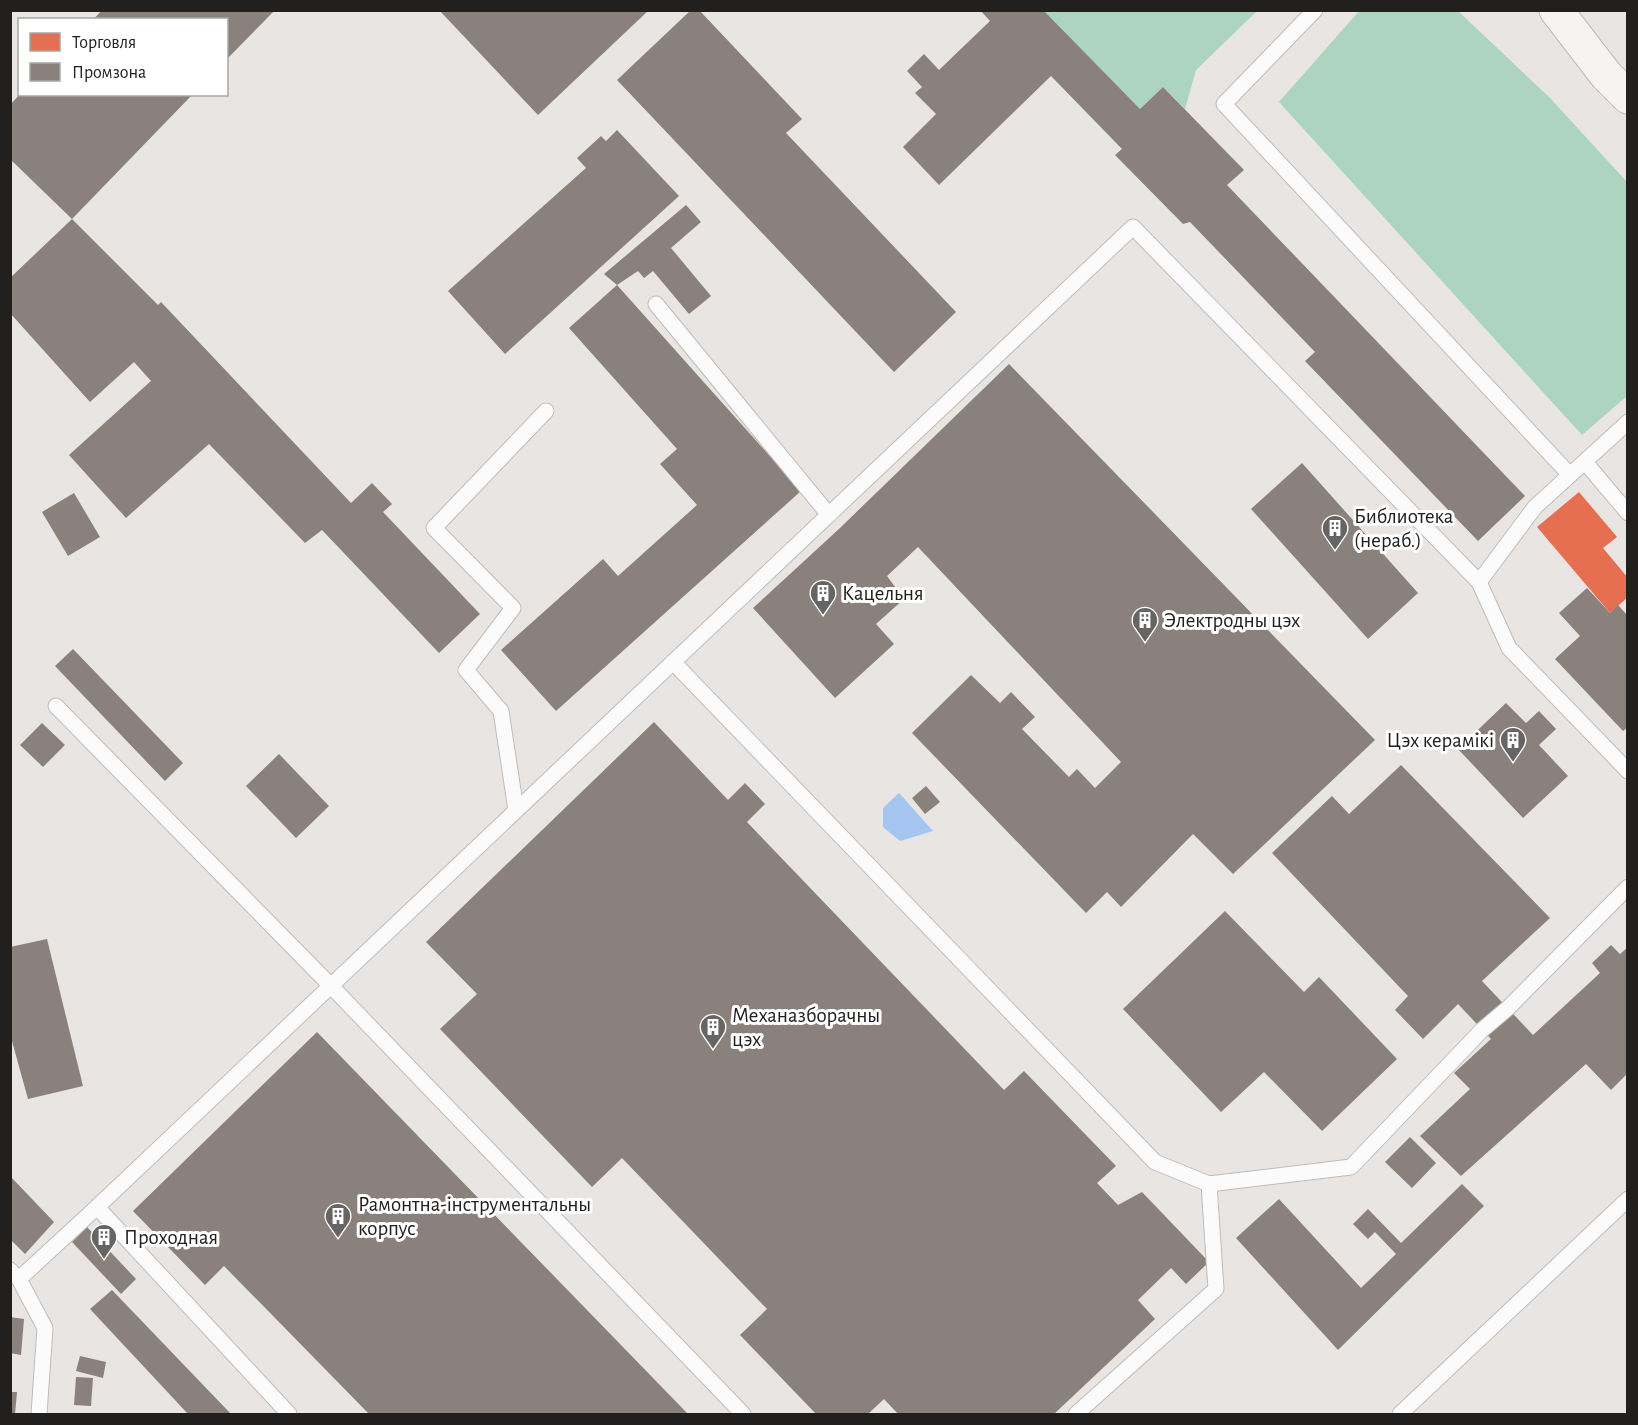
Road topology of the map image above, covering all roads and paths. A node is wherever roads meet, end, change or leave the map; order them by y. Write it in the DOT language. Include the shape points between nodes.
graph roads {
  1 [pos="1315,10"];
  2 [pos="1556,10"];
  3 [pos="1628,97"];
  4 [pos="657,304"];
  5 [pos="546,411"];
  6 [pos="1628,422"];
  7 [pos="1585,462"];
  8 [pos="1569,475"];
  9 [pos="1628,513"];
  10 [pos="828,515"];
  11 [pos="1479,582"];
  12 [pos="673,662"];
  13 [pos="56,706"];
  14 [pos="1628,771"];
  15 [pos="516,810"];
  16 [pos="1628,887"];
  17 [pos="331,986"];
  18 [pos="1209,1184"];
  19 [pos="1628,1199"];
  20 [pos="97,1207"];
  21 [pos="15,1274"];
  22 [pos="39,1414"];
  23 [pos="289,1414"];
  24 [pos="743,1414"];
  25 [pos="1077,1414"];
  26 [pos="1400,1414"];
  1 -- 8 [label="lane" via="1224,104"];
  2 -- 3 [label="main road"];
  4 -- 10 [label="lane"];
  5 -- 15 [label="lane" via="434,528 513,609 466,670 501,711"];
  6 -- 7 [label="lane"];
  7 -- 8 [label="lane"];
  7 -- 9 [label="lane"];
  8 -- 11 [label="lane" via="1535,507"];
  10 -- 11 [label="lane" via="1133,227"];
  10 -- 12 [label="lane"];
  11 -- 14 [label="lane" via="1509,648"];
  12 -- 15 [label="lane"];
  12 -- 18 [label="lane" via="1155,1162"];
  13 -- 17 [label="lane"];
  15 -- 17 [label="lane"];
  16 -- 18 [label="lane" via="1482,1030 1351,1167"];
  17 -- 20 [label="lane"];
  17 -- 24 [label="lane"];
  18 -- 25 [label="lane" via="1216,1289"];
  19 -- 26 [label="lane"];
  20 -- 21 [label="lane"];
  20 -- 23 [label="lane"];
  21 -- 22 [label="lane" via="45,1328"];
}
